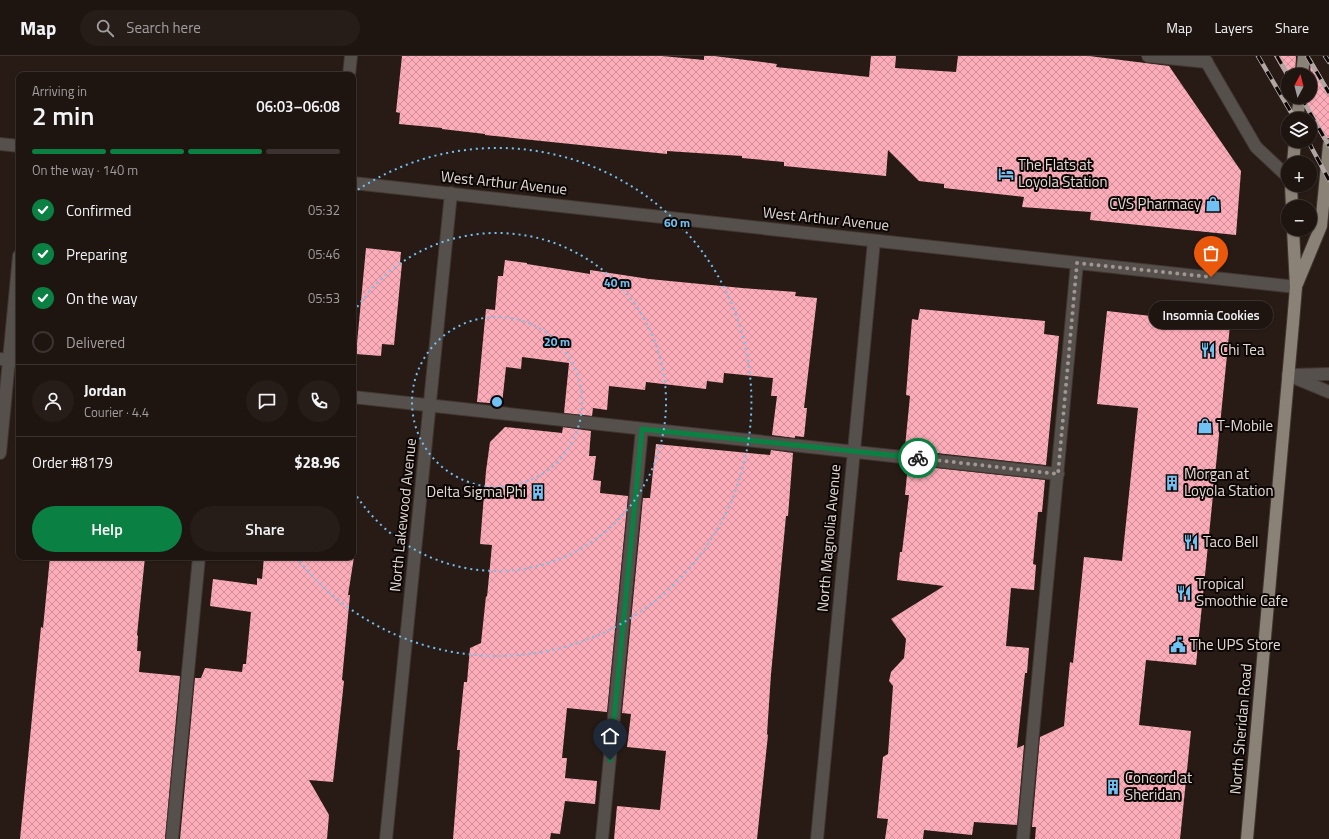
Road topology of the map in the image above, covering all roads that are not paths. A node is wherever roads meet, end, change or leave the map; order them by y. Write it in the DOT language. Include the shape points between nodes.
graph roads {
  1 [pos="351,56"];
  2 [pos="1148,56"];
  3 [pos="1304,56"];
  4 [pos="1205,59"];
  5 [pos="1303,68"];
  6 [pos="349,72"];
  7 [pos="0,144"];
  8 [pos="1329,145"];
  9 [pos="16,146"];
  10 [pos="1281,170"];
  11 [pos="356,182"];
  12 [pos="451,193"];
  13 [pos="1293,236"];
  14 [pos="874,240"];
  15 [pos="1077,263"];
  16 [pos="16,287"];
  17 [pos="1296,287"];
  18 [pos="9,360"];
  19 [pos="1329,374"];
  20 [pos="1288,375"];
  21 [pos="1329,392"];
  22 [pos="356,397"];
  23 [pos="430,406"];
  24 [pos="642,429"];
  25 [pos="854,452"];
  26 [pos="0,453"];
  27 [pos="1058,474"];
  28 [pos="199,560"];
  29 [pos="172,839"];
  30 [pos="386,839"];
  31 [pos="602,839"];
  32 [pos="817,839"];
  33 [pos="1023,839"];
  34 [pos="1247,839"];
  1 -- 6 [label="street"];
  2 -- 4 [label="street"];
  3 -- 5 [label="main road"];
  4 -- 10 [label="street" via="1256,147"];
  7 -- 9 [label="street"];
  8 -- 17 [label="main road, North Sheridan Road" via="1322,226"];
  11 -- 12 [label="street, West Arthur Avenue"];
  12 -- 14 [label="street, West Arthur Avenue"];
  12 -- 23 [label="street, North Lakewood Avenue"];
  13 -- 17 [label="main road, North Sheridan Road"];
  14 -- 15 [label="street, West Arthur Avenue"];
  14 -- 25 [label="street, North Magnolia Avenue"];
  15 -- 17 [label="street, West Arthur Avenue"];
  15 -- 27 [label="street"];
  16 -- 18 [label="street"];
  17 -- 20 [label="main road, North Sheridan Road"];
  18 -- 26 [label="street"];
  19 -- 20 [label="street"];
  20 -- 21 [label="street"];
  20 -- 34 [label="main road, North Sheridan Road"];
  22 -- 23 [label="street"];
  23 -- 24 [label="street"];
  23 -- 30 [label="street, North Lakewood Avenue"];
  24 -- 25 [label="street"];
  24 -- 31 [label="street"];
  25 -- 27 [label="street"];
  25 -- 32 [label="street, North Magnolia Avenue"];
  27 -- 33 [label="street"];
  28 -- 29 [label="street"];
}
